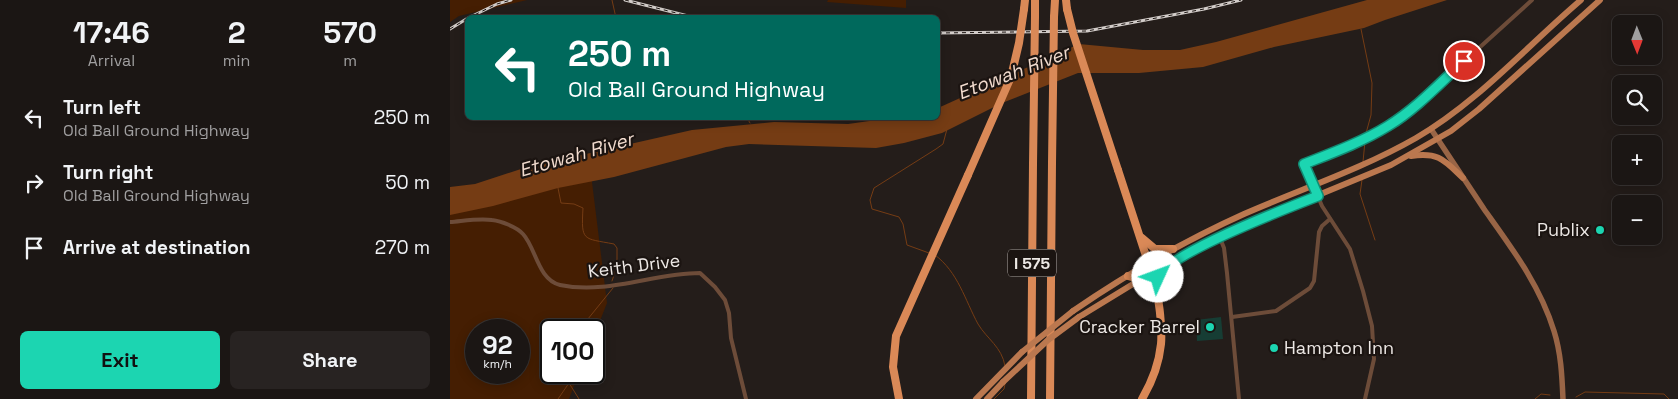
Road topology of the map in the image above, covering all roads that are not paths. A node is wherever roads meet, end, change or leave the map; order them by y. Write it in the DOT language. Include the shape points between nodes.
graph roads {
  1 [pos="1025,0"];
  2 [pos="1035,0"];
  3 [pos="1055,0"];
  4 [pos="1066,0"];
  5 [pos="1532,0"];
  6 [pos="1581,0"];
  7 [pos="1600,0"];
  8 [pos="1431,128"];
  9 [pos="1438,139"];
  10 [pos="1408,157"];
  11 [pos="1463,178"];
  12 [pos="1313,185"];
  13 [pos="1318,196"];
  14 [pos="1330,219"];
  15 [pos="450,222"];
  16 [pos="1141,237"];
  17 [pos="1220,238"];
  18 [pos="1173,249"];
  19 [pos="1147,264"];
  20 [pos="1169,264"];
  21 [pos="1128,276"];
  22 [pos="1141,279"];
  23 [pos="1156,292"];
  24 [pos="1232,317"];
  25 [pos="746,399"];
  26 [pos="899,399"];
  27 [pos="976,399"];
  28 [pos="987,399"];
  29 [pos="1031,399"];
  30 [pos="1050,399"];
  31 [pos="1142,399"];
  32 [pos="1239,399"];
  33 [pos="1365,399"];
  34 [pos="1563,399"];
  1 -- 26 [label="highway, bridge" via="1011,77 900,324 893,347 893,377"];
  2 -- 29 [label="highway, I 575, bridge"];
  3 -- 30 [label="highway, I 575, bridge"];
  4 -- 16 [label="highway, bridge" via="1073,33"];
  5 -- 12 [label="street" via="1436,88 1389,125 1365,139 1304,164"];
  6 -- 8 [label="main road" via="1471,98"];
  7 -- 9 [label="main road" via="1479,109"];
  8 -- 9 [label="main road"];
  8 -- 12 [label="main road" via="1369,162"];
  9 -- 10 [label="main road"];
  9 -- 11 [label="main road"];
  10 -- 11 [label="main road" via="1426,154 1443,158"];
  10 -- 13 [label="main road"];
  11 -- 34 [label="main road" via="1515,252 1545,306 1558,346"];
  12 -- 13 [label="street"];
  12 -- 18 [label="main road"];
  13 -- 14 [label="street"];
  13 -- 17 [label="main road"];
  14 -- 24 [label="street" via="1321,228 1316,244 1314,280 1310,288 1276,311"];
  14 -- 33 [label="street" via="1353,256 1372,326 1374,358"];
  15 -- 25 [label="street, Keith Drive" via="491,220 522,232 547,277 558,285 621,284 676,273 700,274 716,287 725,300"];
  16 -- 18 [label="highway" via="1155,249"];
  16 -- 19 [label="highway"];
  17 -- 20 [label="main road"];
  17 -- 24 [label="street"];
  18 -- 19 [label="main road"];
  19 -- 21 [label="main road"];
  19 -- 22 [label="highway"];
  20 -- 22 [label="main road"];
  20 -- 23 [label="highway" via="1158,277"];
  21 -- 22 [label="highway"];
  21 -- 27 [label="main road, bridge" via="1043,334"];
  22 -- 23 [label="highway"];
  22 -- 28 [label="main road, bridge" via="1048,340"];
  23 -- 31 [label="highway" via="1161,320 1160,349 1152,380"];
  24 -- 32 [label="street"];
}
